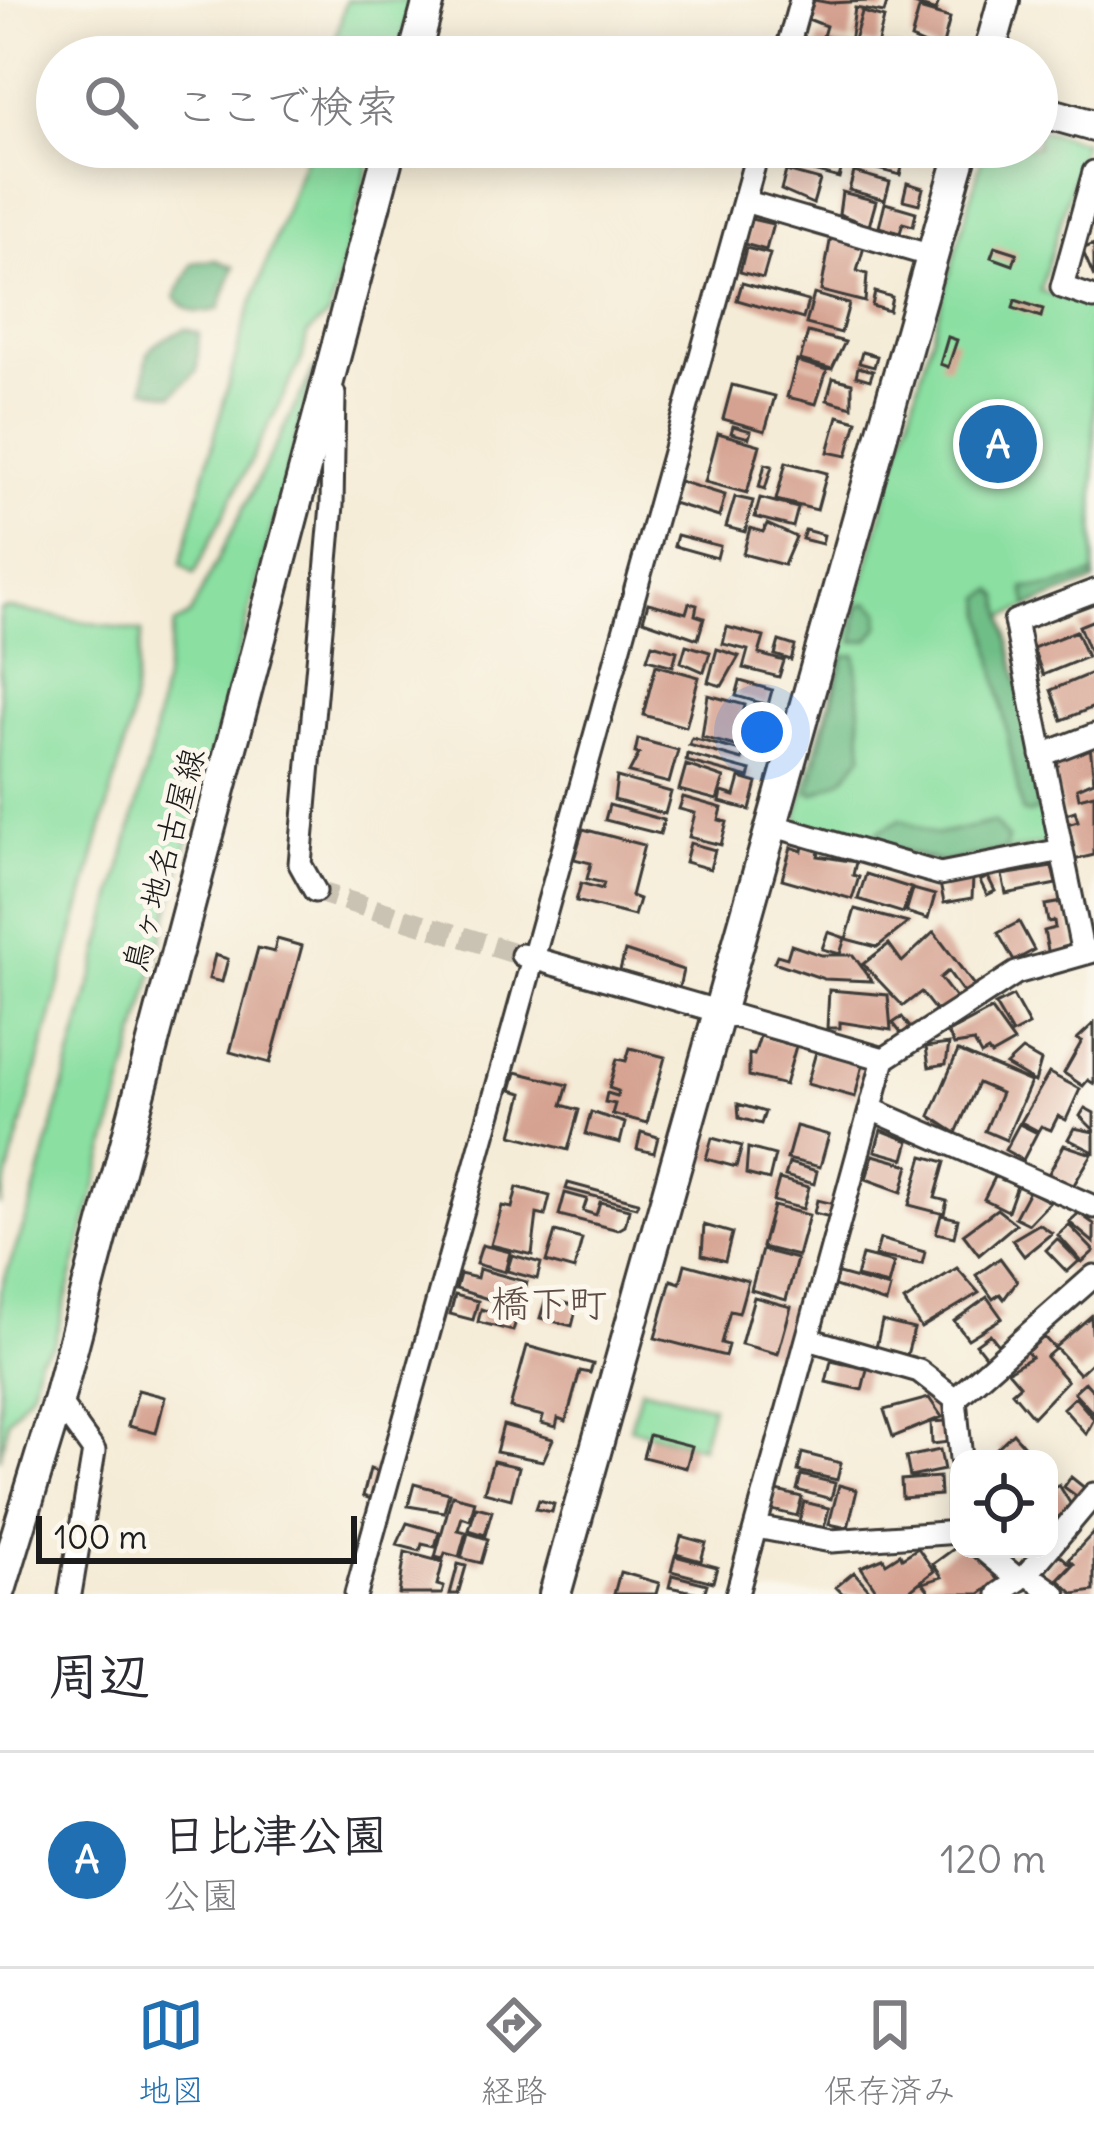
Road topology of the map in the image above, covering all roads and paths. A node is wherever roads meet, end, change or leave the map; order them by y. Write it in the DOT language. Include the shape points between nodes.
graph roads {
  1 [pos="429,0"];
  2 [pos="801,0"];
  3 [pos="1004,0"];
  4 [pos="420,36"];
  5 [pos="790,36"];
  6 [pos="994,36"];
  7 [pos="1058,116"];
  8 [pos="1094,126"];
  9 [pos="384,168"];
  10 [pos="753,168"];
  11 [pos="957,168"];
  12 [pos="1094,172"];
  13 [pos="744,201"];
  14 [pos="932,256"];
  15 [pos="1094,298"];
  16 [pos="335,350"];
  17 [pos="1094,591"];
  18 [pos="1094,735"];
  19 [pos="1042,754"];
  20 [pos="771,825"];
  21 [pos="1062,850"];
  22 [pos="315,891"];
  23 [pos="1088,952"];
  24 [pos="528,957"];
  25 [pos="719,1010"];
  26 [pos="884,1059"];
  27 [pos="871,1109"];
  28 [pos="1094,1207"];
  29 [pos="1094,1276"];
  30 [pos="808,1339"];
  31 [pos="955,1399"];
  32 [pos="58,1401"];
  33 [pos="960,1450"];
  34 [pos="1094,1494"];
  35 [pos="756,1527"];
  36 [pos="950,1533"];
  37 [pos="995,1558"];
  38 [pos="1023,1577"];
  39 [pos="0,1590"];
  40 [pos="70,1594"];
  41 [pos="356,1594"];
  42 [pos="555,1594"];
  43 [pos="737,1594"];
  44 [pos="999,1594"];
  45 [pos="1054,1594"];
  1 -- 4 [label="street"];
  2 -- 5 [label="street"];
  3 -- 6 [label="street"];
  7 -- 8 [label="street"];
  9 -- 16 [label="street, 鳥ヶ地名古屋線"];
  10 -- 13 [label="street"];
  11 -- 14 [label="street"];
  12 -- 15 [label="street" via="1062,287"];
  13 -- 14 [label="street"];
  13 -- 24 [label="street"];
  14 -- 20 [label="street"];
  16 -- 22 [label="street" via="332,505 300,864"];
  16 -- 32 [label="street, 鳥ヶ地名古屋線"];
  17 -- 19 [label="street" via="1015,621"];
  18 -- 19 [label="street"];
  19 -- 21 [label="street"];
  20 -- 21 [label="street" via="940,874"];
  20 -- 25 [label="street"];
  21 -- 23 [label="street"];
  23 -- 26 [label="street" via="1016,973"];
  24 -- 25 [label="street"];
  24 -- 41 [label="street"];
  25 -- 26 [label="street"];
  25 -- 42 [label="street"];
  26 -- 27 [label="street"];
  27 -- 28 [label="street"];
  27 -- 30 [label="street"];
  29 -- 31 [label="street"];
  30 -- 31 [label="street" via="919,1371"];
  30 -- 35 [label="street"];
  31 -- 33 [label="street"];
  32 -- 39 [label="street, 鳥ヶ地名古屋線"];
  32 -- 40 [label="street" via="94,1451"];
  34 -- 38 [label="street"];
  35 -- 36 [label="street" via="831,1541"];
  35 -- 43 [label="street"];
  37 -- 38 [label="street"];
  38 -- 44 [label="street"];
  38 -- 45 [label="street"];
}
